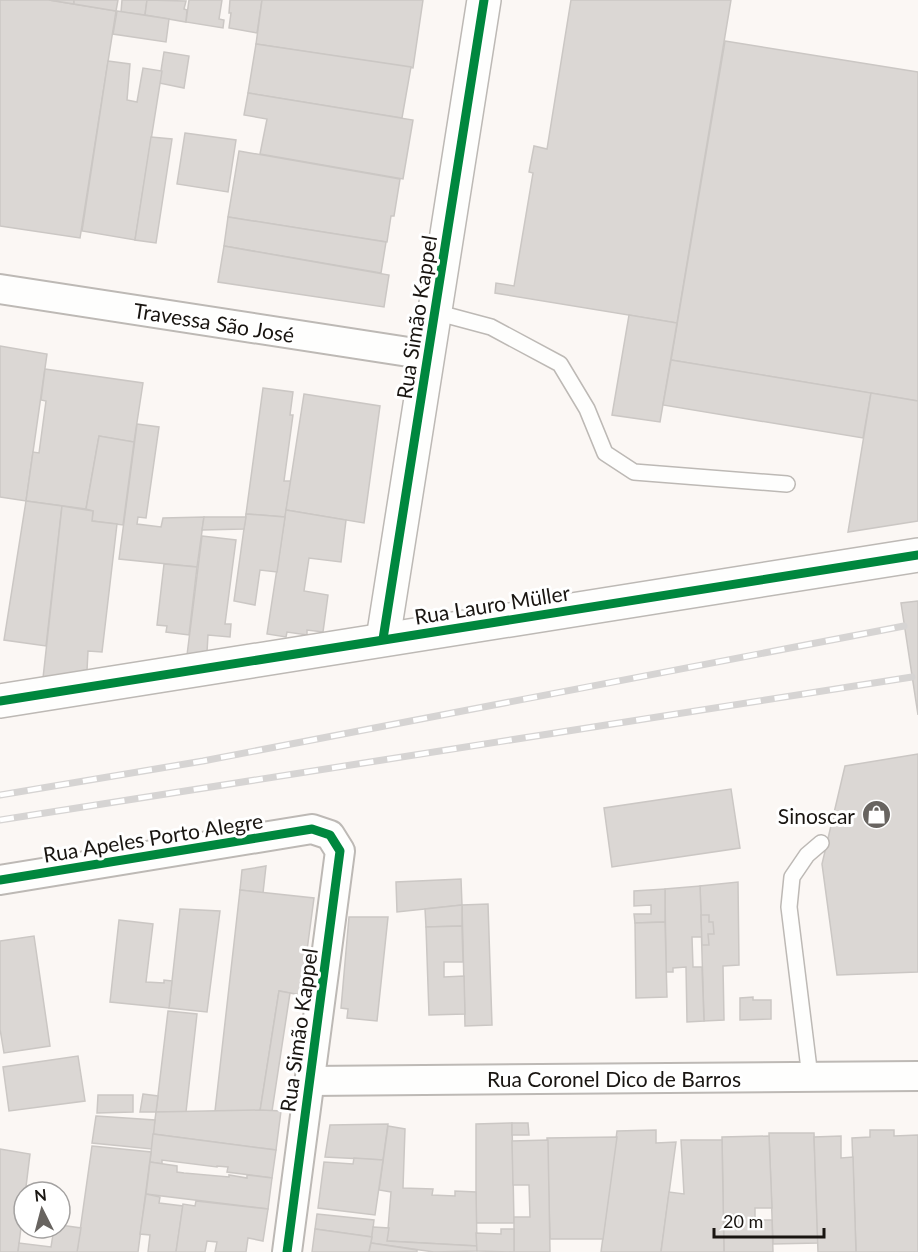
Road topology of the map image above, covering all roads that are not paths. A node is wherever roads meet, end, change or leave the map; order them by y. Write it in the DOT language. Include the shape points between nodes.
graph roads {
  1 [pos="484,0"];
  2 [pos="0,289"];
  3 [pos="435,312"];
  4 [pos="428,355"];
  5 [pos="786,484"];
  6 [pos="918,555"];
  7 [pos="383,639"];
  8 [pos="0,701"];
  9 [pos="312,829"];
  10 [pos="821,843"];
  11 [pos="0,880"];
  12 [pos="918,1076"];
  13 [pos="810,1077"];
  14 [pos="309,1081"];
  15 [pos="287,1252"];
  1 -- 3 [label="street, Rua Simão Kappel"];
  2 -- 4 [label="street, Travessa São José"];
  3 -- 4 [label="street, Rua Simão Kappel"];
  3 -- 5 [label="lane" via="491,327 560,364 587,409 605,453 634,472"];
  4 -- 7 [label="street, Rua Simão Kappel"];
  6 -- 7 [label="street, Rua Lauro Müller"];
  7 -- 8 [label="street, Rua Lauro Müller"];
  9 -- 11 [label="street, Rua Apeles Porto Alegre"];
  9 -- 14 [label="street, Rua Simão Kappel" via="330,835 340,851"];
  10 -- 13 [label="lane" via="792,877 789,907"];
  12 -- 13 [label="street, Rua Coronel Dico de Barros"];
  13 -- 14 [label="street, Rua Coronel Dico de Barros"];
  14 -- 15 [label="street, Rua Simão Kappel"];
}
